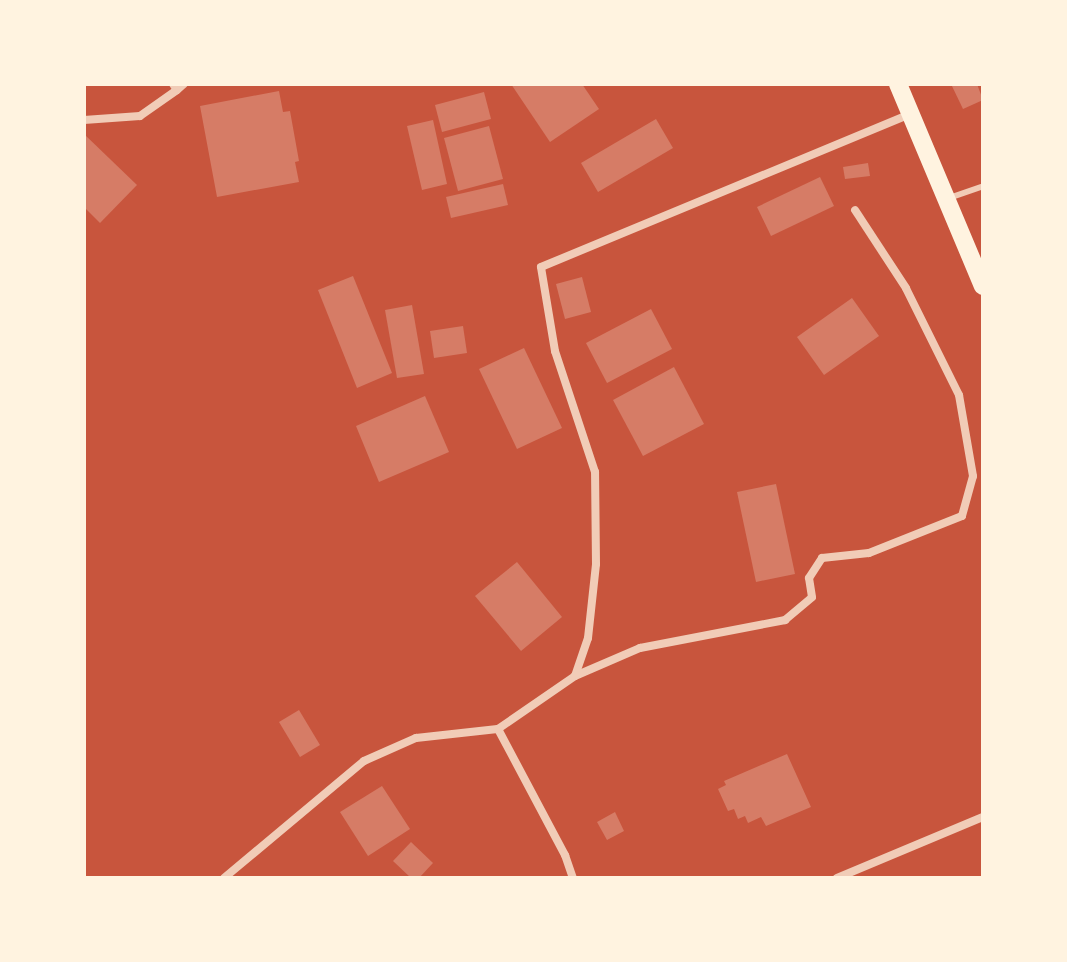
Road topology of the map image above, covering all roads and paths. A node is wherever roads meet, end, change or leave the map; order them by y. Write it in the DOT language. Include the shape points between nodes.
graph roads {
  1 [pos="898,84"];
  2 [pos="178,86"];
  3 [pos="910,114"];
  4 [pos="84,120"];
  5 [pos="983,186"];
  6 [pos="946,199"];
  7 [pos="855,210"];
  8 [pos="983,286"];
  9 [pos="575,676"];
  10 [pos="498,729"];
  11 [pos="983,817"];
  12 [pos="224,878"];
  13 [pos="573,878"];
  14 [pos="837,878"];
  1 -- 3 [label="highway"];
  2 -- 4 [label="street" via="140,116"];
  3 -- 6 [label="highway"];
  3 -- 9 [label="street" via="541,267 555,351 595,472 596,564 588,638"];
  5 -- 6 [label="lane"];
  6 -- 8 [label="highway"];
  7 -- 9 [label="street" via="906,288 959,395 973,476 962,516 869,553 822,558 809,578 812,597 785,620 640,648"];
  9 -- 10 [label="street"];
  10 -- 12 [label="street" via="416,738 364,761"];
  10 -- 13 [label="street"];
  11 -- 14 [label="street"];
}
